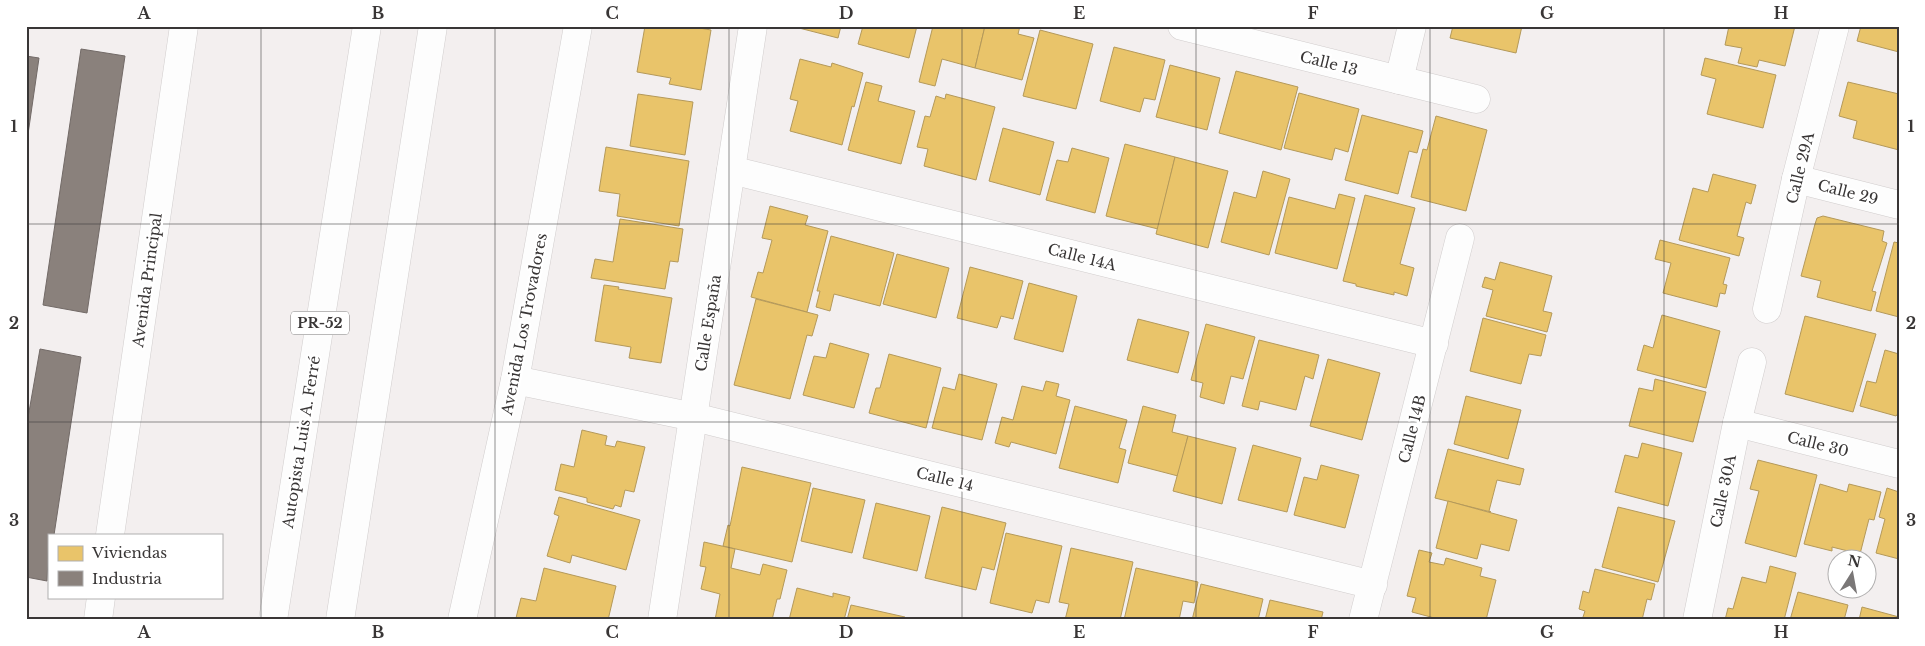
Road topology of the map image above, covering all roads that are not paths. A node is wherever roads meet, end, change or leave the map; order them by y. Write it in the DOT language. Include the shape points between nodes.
graph roads {
  1 [pos="184,26"];
  2 [pos="367,26"];
  3 [pos="433,26"];
  4 [pos="578,26"];
  5 [pos="753,26"];
  6 [pos="1182,26"];
  7 [pos="1412,26"];
  8 [pos="1835,26"];
  9 [pos="1399,80"];
  10 [pos="1476,99"];
  11 [pos="731,170"];
  12 [pos="1796,179"];
  13 [pos="1899,204"];
  14 [pos="1460,238"];
  15 [pos="1767,309"];
  16 [pos="1434,344"];
  17 [pos="1752,362"];
  18 [pos="515,380"];
  19 [pos="694,418"];
  20 [pos="1737,424"];
  21 [pos="1899,464"];
  22 [pos="110,534"];
  23 [pos="1373,585"];
  24 [pos="101,598"];
  25 [pos="98,620"];
  26 [pos="273,620"];
  27 [pos="340,620"];
  28 [pos="462,620"];
  29 [pos="662,620"];
  30 [pos="1363,620"];
  31 [pos="1696,620"];
  1 -- 22 [label="main road, Avenida Principal"];
  2 -- 26 [label="main road, Autopista Luis A. Ferré / PR-52"];
  3 -- 27 [label="main road"];
  4 -- 18 [label="main road, Avenida Los Trovadores"];
  5 -- 11 [label="main road, Calle España"];
  6 -- 9 [label="main road, Calle 13"];
  7 -- 9 [label="main road"];
  8 -- 12 [label="main road, Calle 29A"];
  9 -- 10 [label="main road, Calle 13"];
  11 -- 16 [label="main road, Calle 14A"];
  11 -- 19 [label="main road, Calle España"];
  12 -- 13 [label="main road, Calle 29"];
  12 -- 15 [label="main road, Calle 29A"];
  14 -- 16 [label="main road, Calle 14B"];
  16 -- 23 [label="main road, Calle 14B"];
  17 -- 20 [label="main road, Calle 30A"];
  18 -- 19 [label="main road, Calle 14"];
  18 -- 28 [label="main road, Avenida Los Trovadores"];
  19 -- 23 [label="main road, Calle 14"];
  19 -- 29 [label="main road, Calle España"];
  20 -- 21 [label="main road, Calle 30"];
  20 -- 31 [label="main road, Calle 30A"];
  23 -- 30 [label="main road, Calle 14B"];
  24 -- 25 [label="main road"];
}
